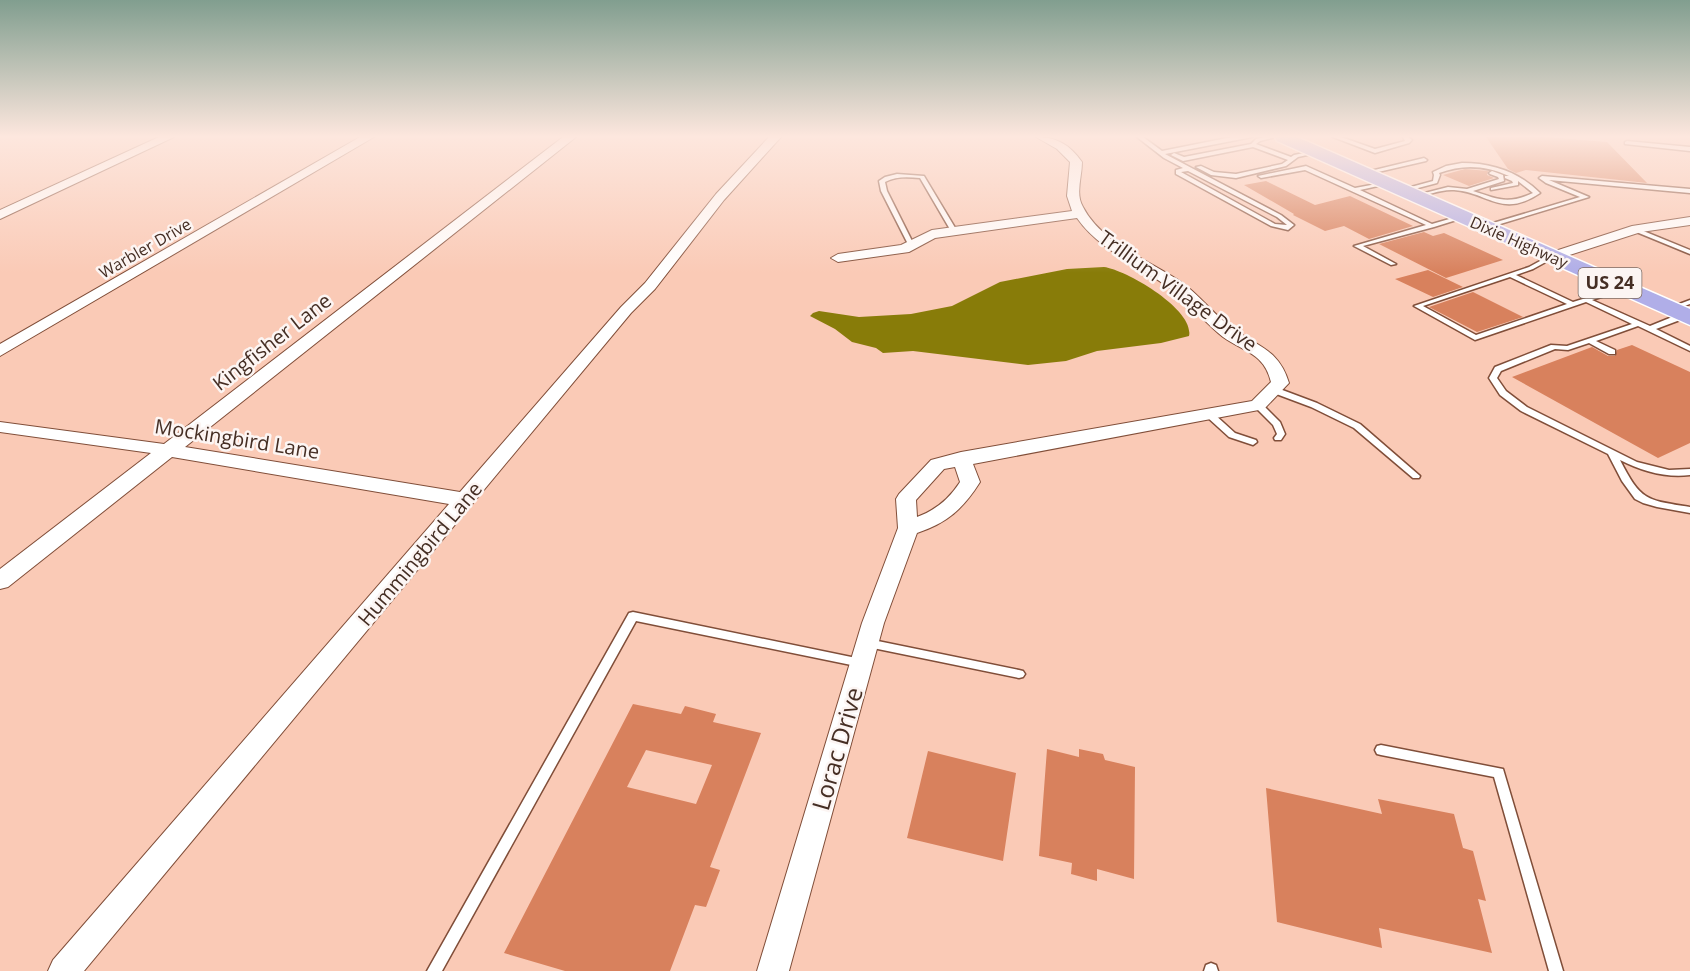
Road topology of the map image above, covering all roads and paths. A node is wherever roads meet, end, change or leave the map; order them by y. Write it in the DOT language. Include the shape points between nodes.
graph roads {
  1 [pos="70,182"];
  2 [pos="290,182"];
  3 [pos="512,182"];
  4 [pos="733,182"];
  5 [pos="882,182"];
  6 [pos="925,182"];
  7 [pos="1073,182"];
  8 [pos="1195,182"];
  9 [pos="1213,182"];
  10 [pos="1238,182"];
  11 [pos="1360,182"];
  12 [pos="1362,182"];
  13 [pos="1434,182"];
  14 [pos="1448,182"];
  15 [pos="1499,182"];
  16 [pos="1515,182"];
  17 [pos="1526,182"];
  18 [pos="1552,182"];
  19 [pos="1595,182"];
  20 [pos="1220,186"];
  21 [pos="1401,190"];
  22 [pos="1463,190"];
  23 [pos="1690,190"];
  24 [pos="1474,194"];
  25 [pos="1081,214"];
  26 [pos="0,215"];
  27 [pos="1463,218"];
  28 [pos="1690,221"];
  29 [pos="1431,226"];
  30 [pos="1485,227"];
  31 [pos="1636,230"];
  32 [pos="954,231"];
  33 [pos="911,246"];
  34 [pos="1690,252"];
  35 [pos="1551,257"];
  36 [pos="838,258"];
  37 [pos="1393,264"];
  38 [pos="1510,275"];
  39 [pos="1624,288"];
  40 [pos="1586,300"];
  41 [pos="1573,304"];
  42 [pos="1684,311"];
  43 [pos="1638,324"];
  44 [pos="1650,329"];
  45 [pos="1590,341"];
  46 [pos="1690,349"];
  47 [pos="0,351"];
  48 [pos="1611,352"];
  49 [pos="1274,390"];
  50 [pos="1258,405"];
  51 [pos="1210,415"];
  52 [pos="0,427"];
  53 [pos="1278,438"];
  54 [pos="1253,442"];
  55 [pos="168,450"];
  56 [pos="1611,452"];
  57 [pos="961,458"];
  58 [pos="1690,472"];
  59 [pos="1416,476"];
  60 [pos="467,500"];
  61 [pos="1690,510"];
  62 [pos="908,528"];
  63 [pos="0,581"];
  64 [pos="865,653"];
  65 [pos="1019,674"];
  66 [pos="1381,750"];
  67 [pos="64,971"];
  68 [pos="434,971"];
  69 [pos="773,971"];
  70 [pos="1556,971"];
  1 -- 26 [label="street"];
  2 -- 47 [label="street, Warbler Drive"];
  3 -- 55 [label="street, Kingfisher Lane"];
  4 -- 60 [label="street, Hummingbird Lane"];
  5 -- 33 [label="lane"];
  6 -- 32 [label="lane"];
  7 -- 25 [label="street, Trillium Village Drive"];
  8 -- 20 [label="lane" via="1273,225 1291,225"];
  9 -- 20 [label="lane"];
  10 -- 20 [label="lane"];
  11 -- 29 [label="lane"];
  12 -- 21 [label="main road, Dixie Highway / US 24"];
  13 -- 21 [label="lane"];
  14 -- 22 [label="lane"];
  15 -- 22 [label="lane"];
  16 -- 24 [label="lane"];
  17 -- 24 [label="lane" via="1537,193 1501,203"];
  18 -- 30 [label="lane" via="1586,197"];
  19 -- 23 [label="lane"];
  21 -- 22 [label="lane"];
  21 -- 27 [label="main road, Dixie Highway / US 24"];
  22 -- 24 [label="lane"];
  25 -- 32 [label="street"];
  25 -- 49 [label="street, Trillium Village Drive" via="1099,235 1173,283 1228,332 1271,359 1278,367 1280,383"];
  27 -- 29 [label="lane"];
  27 -- 30 [label="main road, Dixie Highway / US 24"];
  28 -- 31 [label="street"];
  29 -- 37 [label="lane" via="1358,246"];
  30 -- 35 [label="main road, Dixie Highway / US 24"];
  31 -- 34 [label="lane"];
  31 -- 35 [label="street"];
  32 -- 33 [label="street" via="932,234"];
  33 -- 36 [label="street"];
  35 -- 38 [label="lane"];
  35 -- 39 [label="main road, Dixie Highway / US 24"];
  38 -- 41 [label="lane"];
  38 -- 41 [label="lane" via="1417,306 1475,338"];
  39 -- 40 [label="lane"];
  39 -- 42 [label="main road, Dixie Highway / US 24"];
  40 -- 41 [label="lane"];
  40 -- 43 [label="lane"];
  42 -- 44 [label="lane"];
  43 -- 44 [label="lane"];
  43 -- 45 [label="lane"];
  44 -- 46 [label="lane"];
  45 -- 48 [label="lane"];
  45 -- 56 [label="lane" via="1568,348 1554,347 1498,369 1493,378 1503,393 1524,409"];
  49 -- 50 [label="street"];
  49 -- 59 [label="lane" via="1357,426"];
  50 -- 51 [label="street"];
  50 -- 53 [label="lane" via="1278,424"];
  51 -- 54 [label="lane" via="1233,435"];
  51 -- 57 [label="street"];
  52 -- 55 [label="street, Mockingbird Lane"];
  55 -- 60 [label="street, Mockingbird Lane"];
  55 -- 63 [label="street, Kingfisher Lane"];
  56 -- 58 [label="lane" via="1651,470"];
  56 -- 61 [label="lane" via="1632,493 1642,501"];
  57 -- 62 [label="street" via="938,464 906,499"];
  57 -- 62 [label="street" via="970,482 962,495 949,512"];
  60 -- 67 [label="street, Hummingbird Lane"];
  62 -- 64 [label="street, Lorac Drive"];
  64 -- 65 [label="lane"];
  64 -- 68 [label="lane" via="633,616"];
  64 -- 69 [label="street, Lorac Drive"];
  66 -- 70 [label="lane" via="1499,772"];
}
